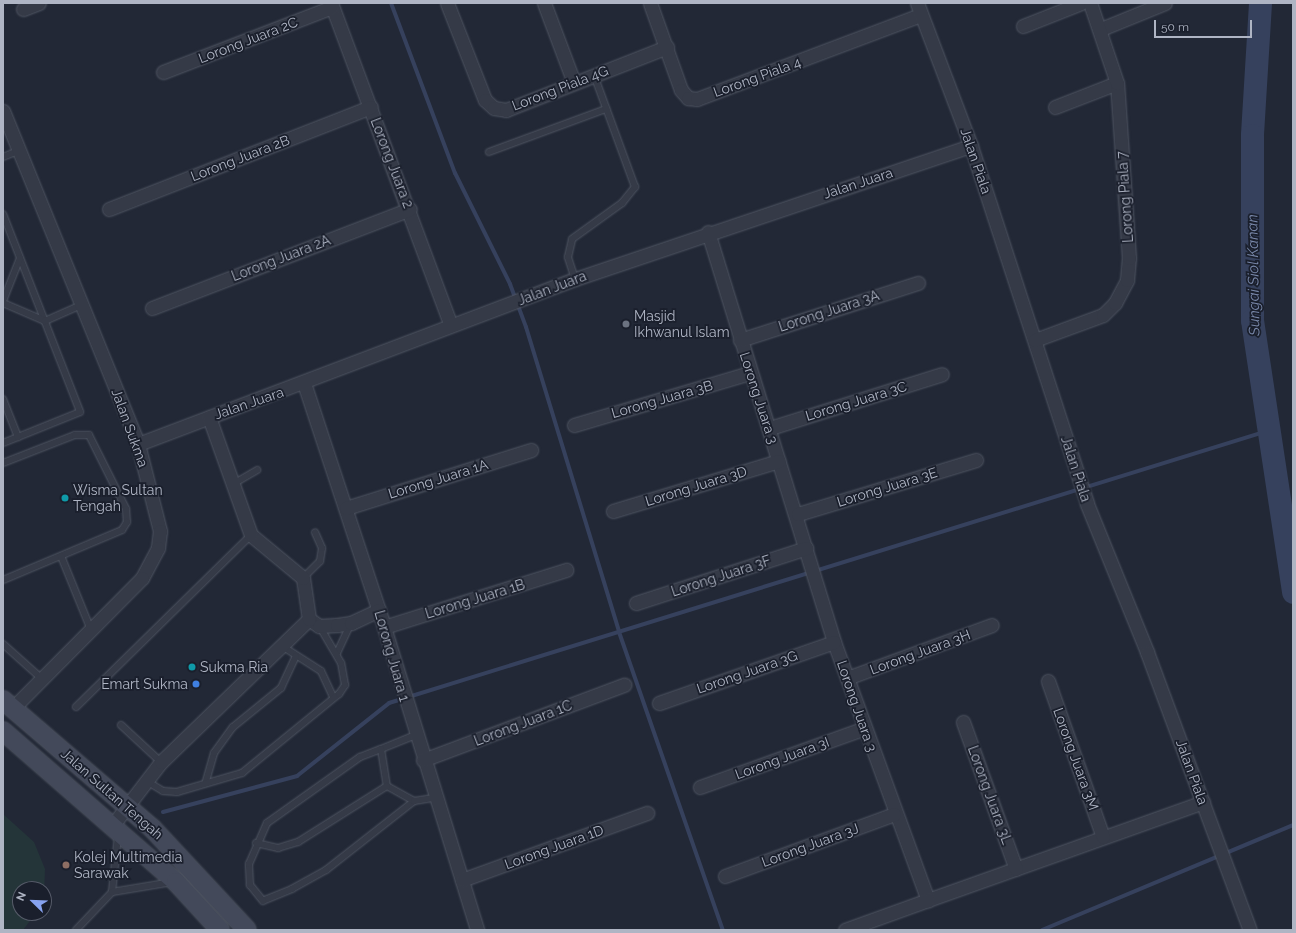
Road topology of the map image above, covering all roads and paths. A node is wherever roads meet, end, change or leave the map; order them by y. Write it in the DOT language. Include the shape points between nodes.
graph roads {
  1 [pos="40,3"];
  2 [pos="447,3"];
  3 [pos="544,3"];
  4 [pos="1081,3"];
  5 [pos="1090,3"];
  6 [pos="1165,3"];
  7 [pos="332,5"];
  8 [pos="655,5"];
  9 [pos="23,9"];
  10 [pos="919,9"];
  11 [pos="1023,26"];
  12 [pos="1101,29"];
  13 [pos="667,47"];
  14 [pos="163,72"];
  15 [pos="594,75"];
  16 [pos="574,82"];
  17 [pos="1117,83"];
  18 [pos="371,107"];
  19 [pos="1055,107"];
  20 [pos="606,109"];
  21 [pos="3,111"];
  22 [pos="971,146"];
  23 [pos="20,150"];
  24 [pos="489,152"];
  25 [pos="3,157"];
  26 [pos="108,209"];
  27 [pos="410,209"];
  28 [pos="3,214"];
  29 [pos="708,232"];
  30 [pos="20,258"];
  31 [pos="575,279"];
  32 [pos="918,283"];
  33 [pos="3,302"];
  34 [pos="81,305"];
  35 [pos="152,308"];
  36 [pos="45,321"];
  37 [pos="451,325"];
  38 [pos="740,340"];
  39 [pos="1035,340"];
  40 [pos="750,373"];
  41 [pos="942,374"];
  42 [pos="304,384"];
  43 [pos="3,399"];
  44 [pos="209,417"];
  45 [pos="574,425"];
  46 [pos="770,428"];
  47 [pos="18,437"];
  48 [pos="3,443"];
  49 [pos="138,444"];
  50 [pos="531,450"];
  51 [pos="976,460"];
  52 [pos="779,461"];
  53 [pos="3,463"];
  54 [pos="257,470"];
  55 [pos="230,485"];
  56 [pos="346,508"];
  57 [pos="613,511"];
  58 [pos="798,514"];
  59 [pos="314,532"];
  60 [pos="251,535"];
  61 [pos="806,548"];
  62 [pos="62,556"];
  63 [pos="566,570"];
  64 [pos="303,578"];
  65 [pos="3,580"];
  66 [pos="636,603"];
  67 [pos="379,610"];
  68 [pos="314,622"];
  69 [pos="351,623"];
  70 [pos="992,625"];
  71 [pos="384,627"];
  72 [pos="91,630"];
  73 [pos="834,642"];
  74 [pos="3,644"];
  75 [pos="282,646"];
  76 [pos="337,653"];
  77 [pos="296,656"];
  78 [pos="41,678"];
  79 [pos="848,678"];
  80 [pos="1048,681"];
  81 [pos="624,685"];
  82 [pos="333,697"];
  83 [pos="660,703"];
  84 [pos="8,704"];
  85 [pos="76,707"];
  86 [pos="963,722"];
  87 [pos="121,725"];
  88 [pos="865,728"];
  89 [pos="3,731"];
  90 [pos="415,735"];
  91 [pos="381,749"];
  92 [pos="423,760"];
  93 [pos="161,762"];
  94 [pos="206,781"];
  95 [pos="148,782"];
  96 [pos="387,786"];
  97 [pos="700,787"];
  98 [pos="434,798"];
  99 [pos="414,801"];
  100 [pos="1203,802"];
  101 [pos="127,807"];
  102 [pos="647,813"];
  103 [pos="894,814"];
  104 [pos="115,829"];
  105 [pos="1104,837"];
  106 [pos="256,843"];
  107 [pos="1016,869"];
  108 [pos="725,876"];
  109 [pos="462,880"];
  110 [pos="176,882"];
  111 [pos="112,892"];
  112 [pos="928,900"];
  113 [pos="76,930"];
  114 [pos="220,930"];
  115 [pos="247,930"];
  116 [pos="477,930"];
  117 [pos="845,930"];
  118 [pos="1250,930"];
  1 -- 9 [label="street"];
  2 -- 16 [label="street, Lorong Piala 4G" via="485,100 494,108 506,110"];
  3 -- 16 [label="street"];
  4 -- 11 [label="street"];
  5 -- 12 [label="street, Lorong Piala 7"];
  6 -- 12 [label="street"];
  7 -- 14 [label="street, Lorong Juara 2C"];
  7 -- 18 [label="street, Lorong Juara 2"];
  8 -- 13 [label="street, Lorong Piala 4"];
  10 -- 13 [label="street, Lorong Piala 4" via="697,99 688,98 681,90"];
  10 -- 22 [label="street, Jalan Piala"];
  12 -- 17 [label="street, Lorong Piala 7"];
  13 -- 15 [label="street, Lorong Piala 4G"];
  15 -- 16 [label="street, Lorong Piala 4G"];
  15 -- 20 [label="lane"];
  17 -- 19 [label="street"];
  17 -- 39 [label="street, Lorong Piala 7" via="1129,258 1126,280 1116,303 1103,315"];
  18 -- 26 [label="street, Lorong Juara 2B"];
  18 -- 27 [label="street, Lorong Juara 2"];
  20 -- 24 [label="lane"];
  20 -- 31 [label="lane" via="635,187 622,203 572,239 568,257"];
  21 -- 23 [label="street, Jalan Sukma"];
  22 -- 29 [label="street, Jalan Juara"];
  22 -- 39 [label="street, Jalan Piala"];
  23 -- 25 [label="lane"];
  23 -- 34 [label="street, Jalan Sukma"];
  27 -- 35 [label="street, Lorong Juara 2A"];
  27 -- 37 [label="street, Lorong Juara 2"];
  28 -- 30 [label="lane"];
  29 -- 31 [label="street, Jalan Juara"];
  29 -- 38 [label="street, Lorong Juara 3"];
  30 -- 33 [label="lane"];
  30 -- 36 [label="lane"];
  31 -- 37 [label="street, Jalan Juara"];
  32 -- 38 [label="street, Lorong Juara 3A"];
  33 -- 36 [label="lane"];
  34 -- 36 [label="lane"];
  34 -- 49 [label="street, Jalan Sukma"];
  36 -- 47 [label="lane" via="80,412"];
  37 -- 42 [label="street, Jalan Juara"];
  38 -- 40 [label="street, Lorong Juara 3"];
  39 -- 100 [label="street, Jalan Piala" via="1087,504 1147,652"];
  40 -- 45 [label="street, Lorong Juara 3B"];
  40 -- 46 [label="street, Lorong Juara 3"];
  41 -- 46 [label="street, Lorong Juara 3C"];
  42 -- 44 [label="street, Jalan Juara"];
  42 -- 56 [label="street, Lorong Juara 1"];
  43 -- 47 [label="lane"];
  44 -- 49 [label="street, Jalan Juara"];
  44 -- 55 [label="street"];
  46 -- 52 [label="street, Lorong Juara 3"];
  47 -- 48 [label="lane"];
  49 -- 72 [label="street, Jalan Sukma" via="157,510 160,530 158,548 142,578"];
  50 -- 56 [label="street, Lorong Juara 1A"];
  51 -- 58 [label="street, Lorong Juara 3E"];
  52 -- 57 [label="street, Lorong Juara 3D"];
  52 -- 58 [label="street, Lorong Juara 3"];
  53 -- 62 [label="lane" via="75,435 83,433 92,440 126,509 127,522 122,530"];
  54 -- 55 [label="lane" via="248,478"];
  55 -- 60 [label="street"];
  56 -- 67 [label="street, Lorong Juara 1"];
  58 -- 61 [label="street, Lorong Juara 3"];
  59 -- 64 [label="lane" via="322,548 320,561"];
  60 -- 64 [label="street"];
  60 -- 85 [label="lane"];
  61 -- 66 [label="street, Lorong Juara 3F"];
  61 -- 73 [label="street, Lorong Juara 3"];
  62 -- 65 [label="lane"];
  62 -- 72 [label="lane"];
  63 -- 71 [label="street, Lorong Juara 1B"];
  64 -- 68 [label="street"];
  67 -- 69 [label="street"];
  67 -- 71 [label="street, Lorong Juara 1"];
  68 -- 69 [label="street"];
  68 -- 75 [label="street"];
  68 -- 76 [label="lane"];
  69 -- 76 [label="lane"];
  70 -- 79 [label="street, Lorong Juara 3H"];
  71 -- 90 [label="street, Lorong Juara 1"];
  72 -- 78 [label="street, Jalan Sukma"];
  73 -- 79 [label="street, Lorong Juara 3"];
  73 -- 83 [label="street, Lorong Juara 3G"];
  74 -- 78 [label="lane"];
  75 -- 77 [label="lane"];
  75 -- 93 [label="street"];
  76 -- 82 [label="lane" via="345,686"];
  77 -- 82 [label="lane" via="321,671"];
  77 -- 94 [label="lane" via="281,688 232,727 214,753"];
  78 -- 84 [label="street, Jalan Sukma"];
  79 -- 88 [label="street, Lorong Juara 3"];
  80 -- 105 [label="street, Lorong Juara 3M"];
  81 -- 92 [label="street, Lorong Juara 1C"];
  82 -- 94 [label="lane" via="242,773"];
  84 -- 101 [label="main road, Jalan Sultan Tengah"];
  86 -- 107 [label="street, Lorong Juara 3L"];
  87 -- 93 [label="lane"];
  88 -- 97 [label="street, Lorong Juara 3I"];
  88 -- 103 [label="street, Lorong Juara 3"];
  89 -- 104 [label="main road, Jalan Sultan Tengah"];
  90 -- 91 [label="lane"];
  90 -- 92 [label="street, Lorong Juara 1"];
  91 -- 96 [label="lane"];
  91 -- 106 [label="lane" via="360,757 267,823"];
  92 -- 98 [label="street, Lorong Juara 1"];
  93 -- 95 [label="street"];
  94 -- 95 [label="lane" via="177,792 163,791"];
  95 -- 101 [label="street"];
  96 -- 99 [label="lane"];
  96 -- 106 [label="lane" via="298,842 278,848"];
  98 -- 99 [label="lane"];
  98 -- 109 [label="street, Lorong Juara 1"];
  99 -- 106 [label="lane" via="326,870 263,901 250,884 249,864"];
  100 -- 105 [label="street"];
  100 -- 118 [label="street, Jalan Piala"];
  101 -- 104 [label="street"];
  101 -- 115 [label="main road, Jalan Sultan Tengah" via="193,869"];
  102 -- 109 [label="street, Lorong Juara 1D"];
  103 -- 108 [label="street, Lorong Juara 3J"];
  103 -- 112 [label="street, Lorong Juara 3"];
  104 -- 110 [label="main road, Jalan Sultan Tengah"];
  104 -- 111 [label="lane"];
  105 -- 107 [label="street"];
  107 -- 112 [label="street"];
  109 -- 116 [label="street, Lorong Juara 1"];
  110 -- 111 [label="lane"];
  110 -- 114 [label="main road, Jalan Sultan Tengah"];
  111 -- 113 [label="lane"];
  112 -- 117 [label="street"];
}
